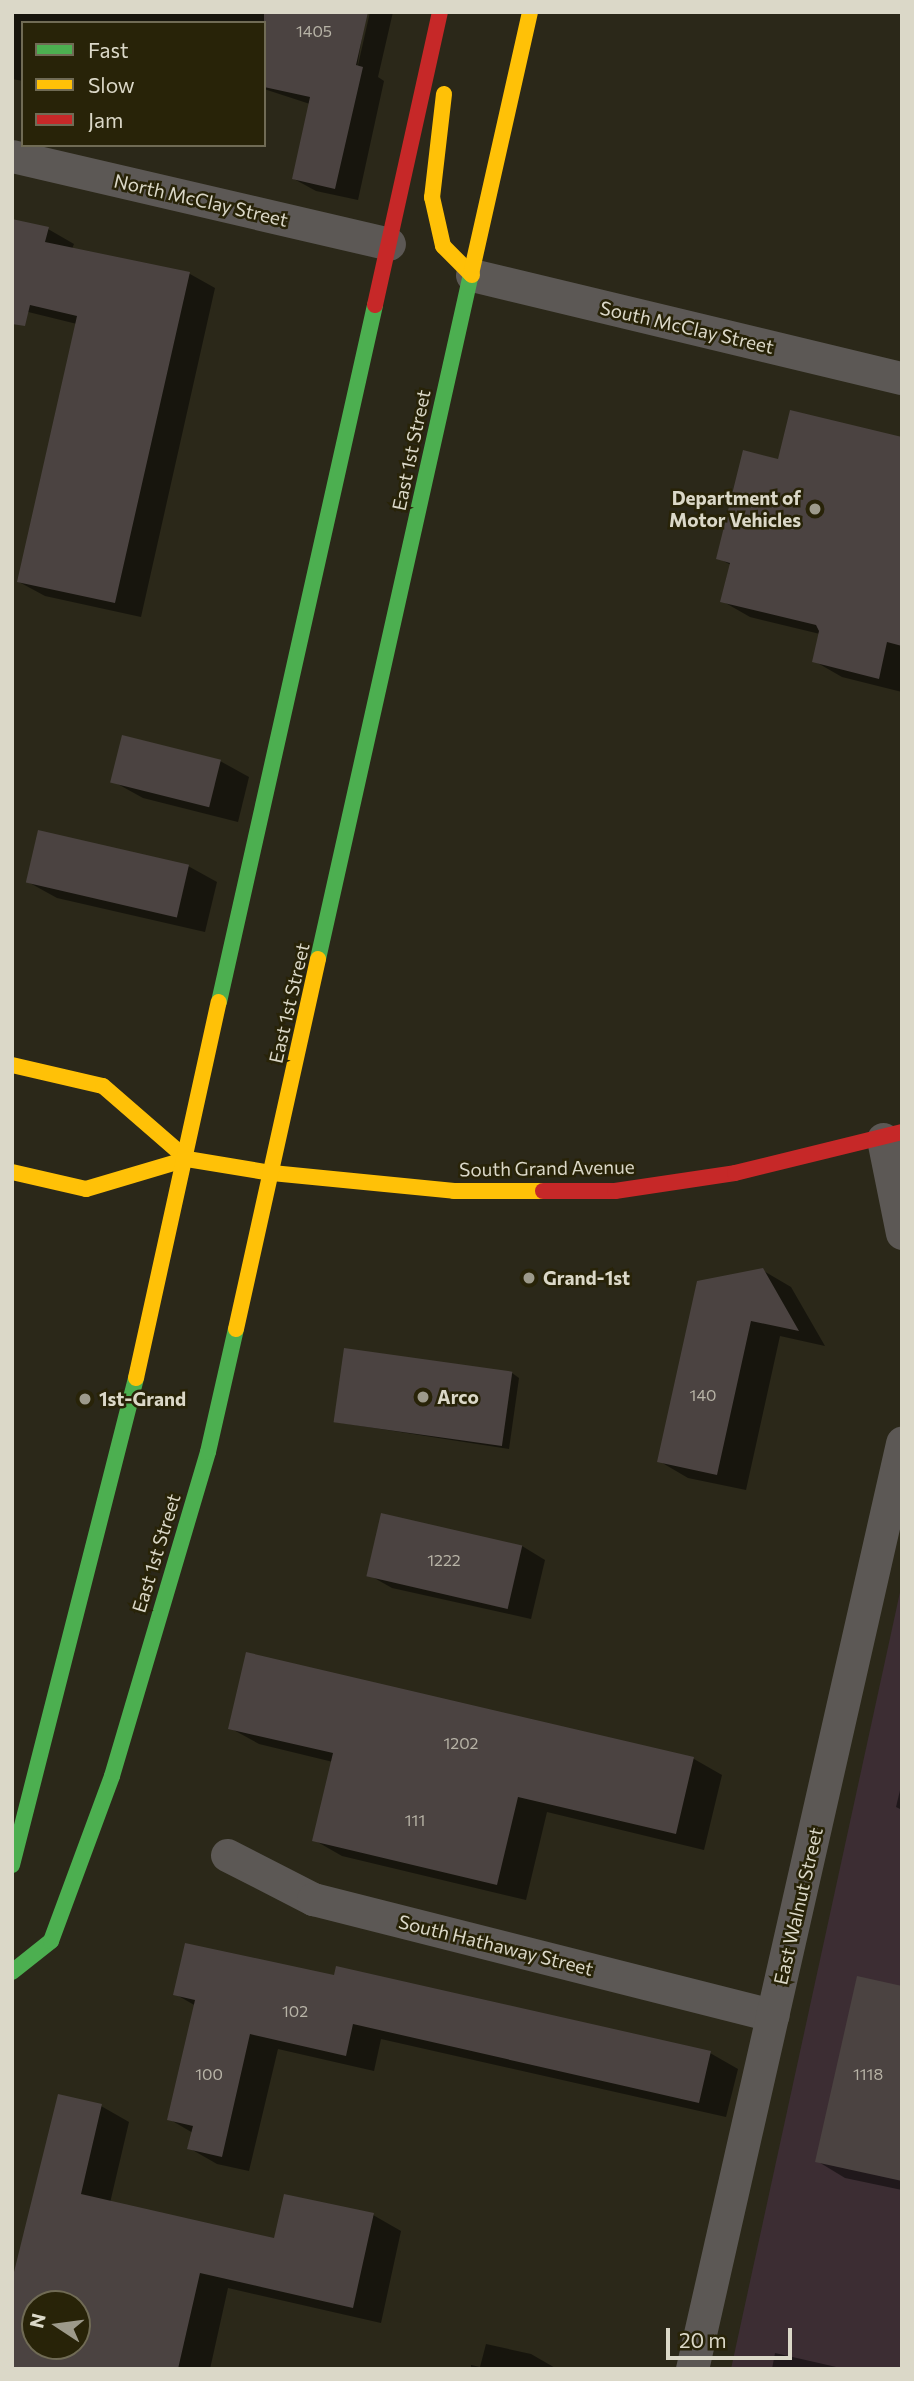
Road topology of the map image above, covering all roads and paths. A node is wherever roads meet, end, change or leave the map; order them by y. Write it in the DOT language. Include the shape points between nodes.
graph roads {
  1 [pos="440,12"];
  2 [pos="454,12"];
  3 [pos="530,12"];
  4 [pos="449,52"];
  5 [pos="446,78"];
  6 [pos="12,156"];
  7 [pos="389,244"];
  8 [pos="472,275"];
  9 [pos="902,378"];
  10 [pos="12,1065"];
  11 [pos="892,1135"];
  12 [pos="187,1159"];
  13 [pos="12,1172"];
  14 [pos="272,1172"];
  15 [pos="902,1233"];
  16 [pos="902,1443"];
  17 [pos="227,1854"];
  18 [pos="12,1865"];
  19 [pos="12,1972"];
  20 [pos="773,2015"];
  21 [pos="692,2369"];
  1 -- 7 [label="main road"];
  2 -- 4 [label="main road"];
  3 -- 8 [label="main road, East 1st Street"];
  5 -- 8 [label="main road" via="432,197 443,246"];
  6 -- 7 [label="street, North McClay Street"];
  7 -- 12 [label="main road"];
  8 -- 9 [label="street, South McClay Street"];
  8 -- 14 [label="main road, East 1st Street"];
  10 -- 12 [label="main road" via="103,1086"];
  11 -- 14 [label="main road, South Grand Avenue" via="735,1173 615,1191 454,1191"];
  11 -- 15 [label="street"];
  12 -- 13 [label="main road" via="86,1189"];
  12 -- 14 [label="main road, South Grand Avenue"];
  12 -- 18 [label="main road" via="122,1439"];
  14 -- 19 [label="main road, East 1st Street" via="208,1452 112,1776 51,1941"];
  16 -- 20 [label="street, East Walnut Street"];
  17 -- 20 [label="street, South Hathaway Street" via="313,1899"];
  20 -- 21 [label="street, East Walnut Street"];
}
